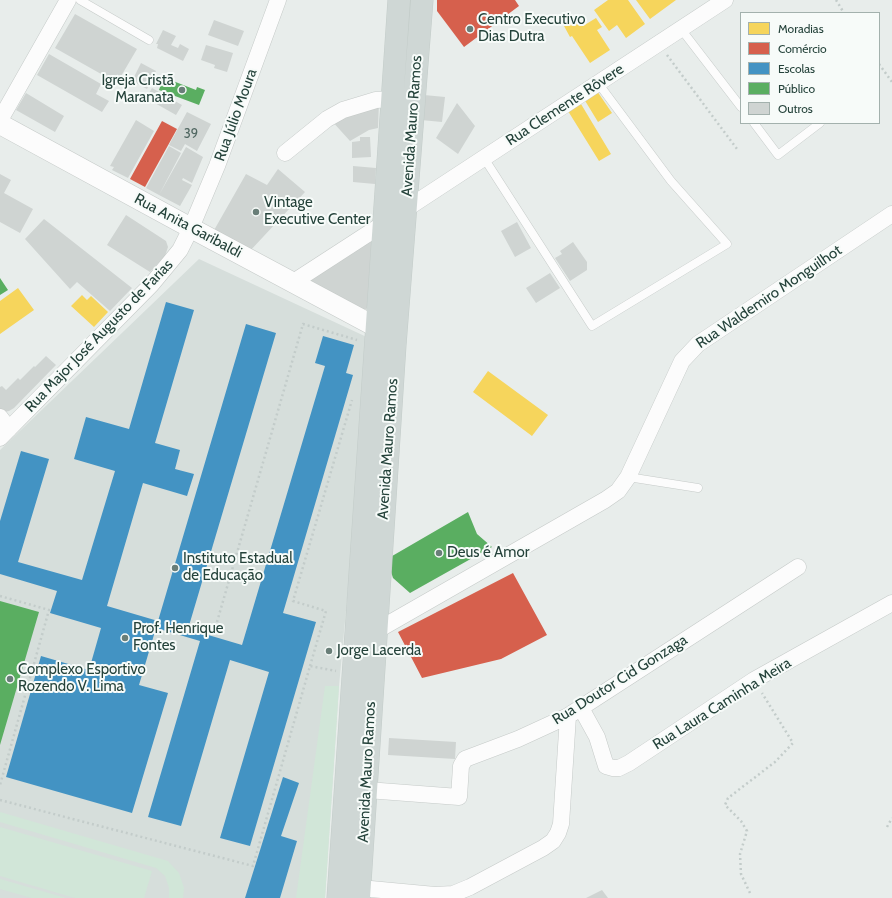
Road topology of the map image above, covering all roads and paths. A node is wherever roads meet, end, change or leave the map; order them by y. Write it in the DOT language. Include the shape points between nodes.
graph roads {
  1 [pos="68,0"];
  2 [pos="80,0"];
  3 [pos="278,0"];
  4 [pos="399,0"];
  5 [pos="422,0"];
  6 [pos="725,0"];
  7 [pos="836,0"];
  8 [pos="843,12"];
  9 [pos="681,29"];
  10 [pos="149,40"];
  11 [pos="667,55"];
  12 [pos="880,65"];
  13 [pos="892,82"];
  14 [pos="598,83"];
  15 [pos="392,99"];
  16 [pos="740,106"];
  17 [pos="0,120"];
  18 [pos="0,124"];
  19 [pos="755,124"];
  20 [pos="819,124"];
  21 [pos="737,149"];
  22 [pos="285,153"];
  23 [pos="484,158"];
  24 [pos="406,209"];
  25 [pos="892,214"];
  26 [pos="383,224"];
  27 [pos="191,228"];
  28 [pos="292,283"];
  29 [pos="378,332"];
  30 [pos="353,396"];
  31 [pos="3,428"];
  32 [pos="628,477"];
  33 [pos="698,488"];
  34 [pos="798,567"];
  35 [pos="0,596"];
  36 [pos="892,604"];
  37 [pos="217,622"];
  38 [pos="376,631"];
  39 [pos="310,666"];
  40 [pos="353,674"];
  41 [pos="754,680"];
  42 [pos="574,712"];
  43 [pos="0,785"];
  44 [pos="367,790"];
  45 [pos="0,800"];
  46 [pos="892,818"];
  47 [pos="887,827"];
  48 [pos="359,893"];
  49 [pos="750,893"];
  50 [pos="338,898"];
  1 -- 17 [label="street"];
  2 -- 10 [label="lane"];
  3 -- 27 [label="street, Rua Júlio Moura" via="217,166"];
  4 -- 15 [label="main road, Avenida Mauro Ramos"];
  5 -- 24 [label="main road, Avenida Mauro Ramos"];
  6 -- 9 [label="street, Rua Clemente Rôvere"];
  7 -- 8 [label="path"];
  9 -- 14 [label="street, Rua Clemente Rôvere"];
  9 -- 16 [label="lane"];
  11 -- 21 [label="path"];
  12 -- 13 [label="path"];
  14 -- 23 [label="street, Rua Clemente Rôvere"];
  14 -- 23 [label="lane" via="672,181 727,244 592,326"];
  15 -- 22 [label="street" via="376,100 343,110 327,119"];
  15 -- 26 [label="main road, Avenida Mauro Ramos"];
  18 -- 27 [label="street, Rua Anita Garibaldi"];
  19 -- 20 [label="lane" via="778,155"];
  23 -- 24 [label="street, Rua Clemente Rôvere"];
  24 -- 29 [label="main road, Avenida Mauro Ramos"];
  25 -- 32 [label="street, Rua Waldemiro Monguilhot" via="698,344 682,361"];
  26 -- 28 [label="street"];
  26 -- 29 [label="main road, Avenida Mauro Ramos"];
  27 -- 28 [label="street, Rua Anita Garibaldi"];
  27 -- 31 [label="street, Rua Major José Augusto de Farias" via="180,250 151,285"];
  28 -- 29 [label="street, Rua Anita Garibaldi"];
  29 -- 37 [label="path" via="303,324"];
  29 -- 38 [label="main road, Avenida Mauro Ramos"];
  29 -- 40 [label="main road, Avenida Mauro Ramos"];
  30 -- 39 [label="path" via="292,601 326,611"];
  32 -- 33 [label="lane"];
  32 -- 38 [label="street, Rua Waldemiro Monguilhot" via="618,490 605,500"];
  34 -- 42 [label="street, Rua Doutor Cid Gonzaga"];
  35 -- 43 [label="path" via="49,610"];
  36 -- 41 [label="street, Rua Laura Caminha Meira"];
  38 -- 44 [label="main road, Avenida Mauro Ramos"];
  39 -- 40 [label="path"];
  39 -- 45 [label="path" via="253,866"];
  40 -- 50 [label="main road, Avenida Mauro Ramos"];
  41 -- 42 [label="street, Rua Laura Caminha Meira" via="619,768 606,766 597,737"];
  41 -- 49 [label="path" via="793,743 775,762 728,798 726,805 747,831 740,854 741,874"];
  42 -- 44 [label="street, Rua Doutor Cid Gonzaga" via="518,739 465,759 461,766 459,797"];
  42 -- 48 [label="street" via="561,824 552,841 454,894"];
  44 -- 48 [label="main road, Avenida Mauro Ramos"];
  46 -- 47 [label="path"];
}
